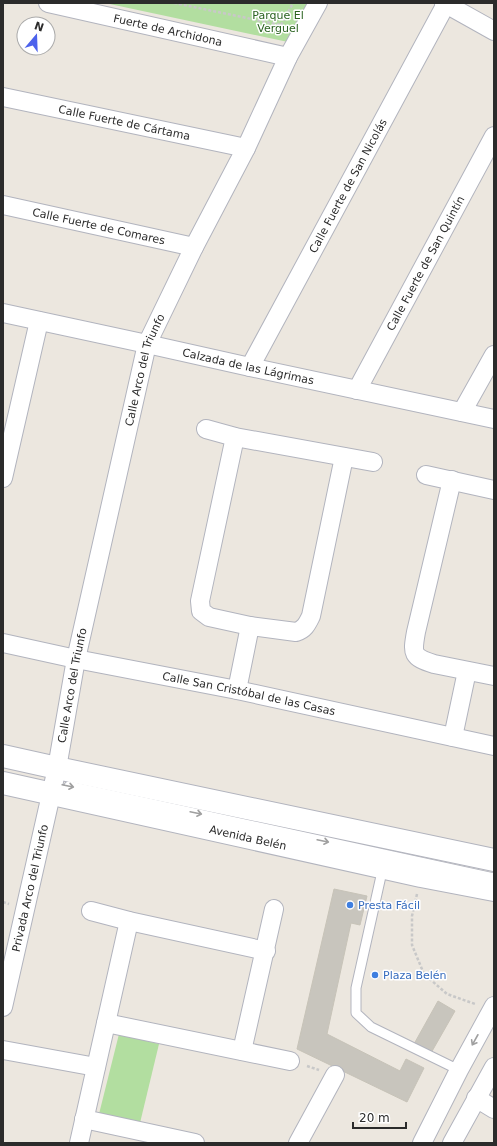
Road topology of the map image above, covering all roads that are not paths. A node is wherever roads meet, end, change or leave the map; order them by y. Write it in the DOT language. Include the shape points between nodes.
graph roads {
  1 [pos="48,3"];
  2 [pos="318,3"];
  3 [pos="445,4"];
  4 [pos="494,31"];
  5 [pos="288,57"];
  6 [pos="3,97"];
  7 [pos="494,136"];
  8 [pos="246,148"];
  9 [pos="3,205"];
  10 [pos="194,246"];
  11 [pos="3,313"];
  12 [pos="39,321"];
  13 [pos="147,344"];
  14 [pos="494,354"];
  15 [pos="250,368"];
  16 [pos="357,390"];
  17 [pos="462,412"];
  18 [pos="494,419"];
  19 [pos="206,428"];
  20 [pos="235,437"];
  21 [pos="344,457"];
  22 [pos="373,462"];
  23 [pos="426,475"];
  24 [pos="3,478"];
  25 [pos="452,480"];
  26 [pos="494,490"];
  27 [pos="250,626"];
  28 [pos="3,643"];
  29 [pos="76,659"];
  30 [pos="467,671"];
  31 [pos="494,676"];
  32 [pos="237,690"];
  33 [pos="453,737"];
  34 [pos="494,746"];
  35 [pos="3,756"];
  36 [pos="3,764"];
  37 [pos="52,780"];
  38 [pos="3,782"];
  39 [pos="494,860"];
  40 [pos="383,867"];
  41 [pos="494,871"];
  42 [pos="494,878"];
  43 [pos="494,890"];
  44 [pos="274,910"];
  45 [pos="92,911"];
  46 [pos="129,921"];
  47 [pos="266,951"];
  48 [pos="3,1007"];
  49 [pos="493,1008"];
  50 [pos="106,1023"];
  51 [pos="3,1050"];
  52 [pos="242,1051"];
  53 [pos="290,1061"];
  54 [pos="96,1067"];
  55 [pos="494,1067"];
  56 [pos="459,1070"];
  57 [pos="335,1075"];
  58 [pos="476,1098"];
  59 [pos="494,1109"];
  60 [pos="84,1119"];
  61 [pos="79,1143"];
  62 [pos="195,1143"];
  63 [pos="298,1143"];
  64 [pos="422,1143"];
  65 [pos="452,1143"];
  1 -- 5 [label="street, Fuerte de Archidona"];
  2 -- 5 [label="street, Calle Arco del Triunfo"];
  3 -- 4 [label="street"];
  3 -- 15 [label="street, Calle Fuerte de San Nicolás"];
  5 -- 8 [label="street, Calle Arco del Triunfo"];
  6 -- 8 [label="street, Calle Fuerte de Cártama"];
  7 -- 16 [label="street, Calle Fuerte de San Quintín"];
  8 -- 10 [label="street, Calle Arco del Triunfo"];
  9 -- 10 [label="street, Calle Fuerte de Comares"];
  10 -- 13 [label="street, Calle Arco del Triunfo"];
  11 -- 12 [label="street, Calzada de las Lágrimas"];
  12 -- 13 [label="street, Calzada de las Lágrimas"];
  12 -- 24 [label="street"];
  13 -- 15 [label="street, Calzada de las Lágrimas"];
  13 -- 29 [label="street, Calle Arco del Triunfo"];
  14 -- 17 [label="street"];
  15 -- 16 [label="street, Calzada de las Lágrimas"];
  16 -- 17 [label="street, Calzada de las Lágrimas"];
  17 -- 18 [label="street, Calzada de las Lágrimas"];
  19 -- 20 [label="street"];
  20 -- 21 [label="street"];
  20 -- 27 [label="street" via="200,602 201,611 209,618"];
  21 -- 22 [label="street"];
  21 -- 27 [label="street" via="311,616 306,626 296,632"];
  23 -- 25 [label="street"];
  25 -- 26 [label="street"];
  25 -- 30 [label="street" via="416,632 414,652 425,661"];
  27 -- 32 [label="street"];
  28 -- 29 [label="street, Calle San Cristóbal de las Casas"];
  29 -- 32 [label="street, Calle San Cristóbal de las Casas"];
  29 -- 37 [label="street, Calle Arco del Triunfo"];
  30 -- 31 [label="street"];
  30 -- 33 [label="street"];
  32 -- 33 [label="street, Calle San Cristóbal de las Casas"];
  33 -- 34 [label="street, Calle San Cristóbal de las Casas"];
  35 -- 37 [label="main road, Avenida Belén"];
  36 -- 37 [label="lane"];
  37 -- 38 [label="main road, Avenida Belén"];
  37 -- 39 [label="main road, Avenida Belén"];
  37 -- 40 [label="main road, Avenida Belén"];
  37 -- 41 [label="lane" via="327,832 394,850"];
  37 -- 42 [label="lane, one-way"];
  37 -- 48 [label="street, Privada Arco del Triunfo"];
  40 -- 43 [label="main road, Avenida Belén"];
  40 -- 56 [label="lane" via="356,988 356,1013 371,1027"];
  44 -- 47 [label="street"];
  45 -- 46 [label="street"];
  46 -- 47 [label="street"];
  46 -- 50 [label="street"];
  47 -- 52 [label="street"];
  49 -- 56 [label="street, one-way"];
  50 -- 52 [label="street"];
  50 -- 54 [label="street"];
  51 -- 54 [label="street"];
  52 -- 53 [label="street"];
  54 -- 60 [label="street"];
  55 -- 58 [label="street"];
  56 -- 64 [label="street"];
  57 -- 63 [label="street"];
  58 -- 59 [label="street"];
  58 -- 65 [label="street"];
  60 -- 61 [label="street"];
  60 -- 62 [label="street"];
}
